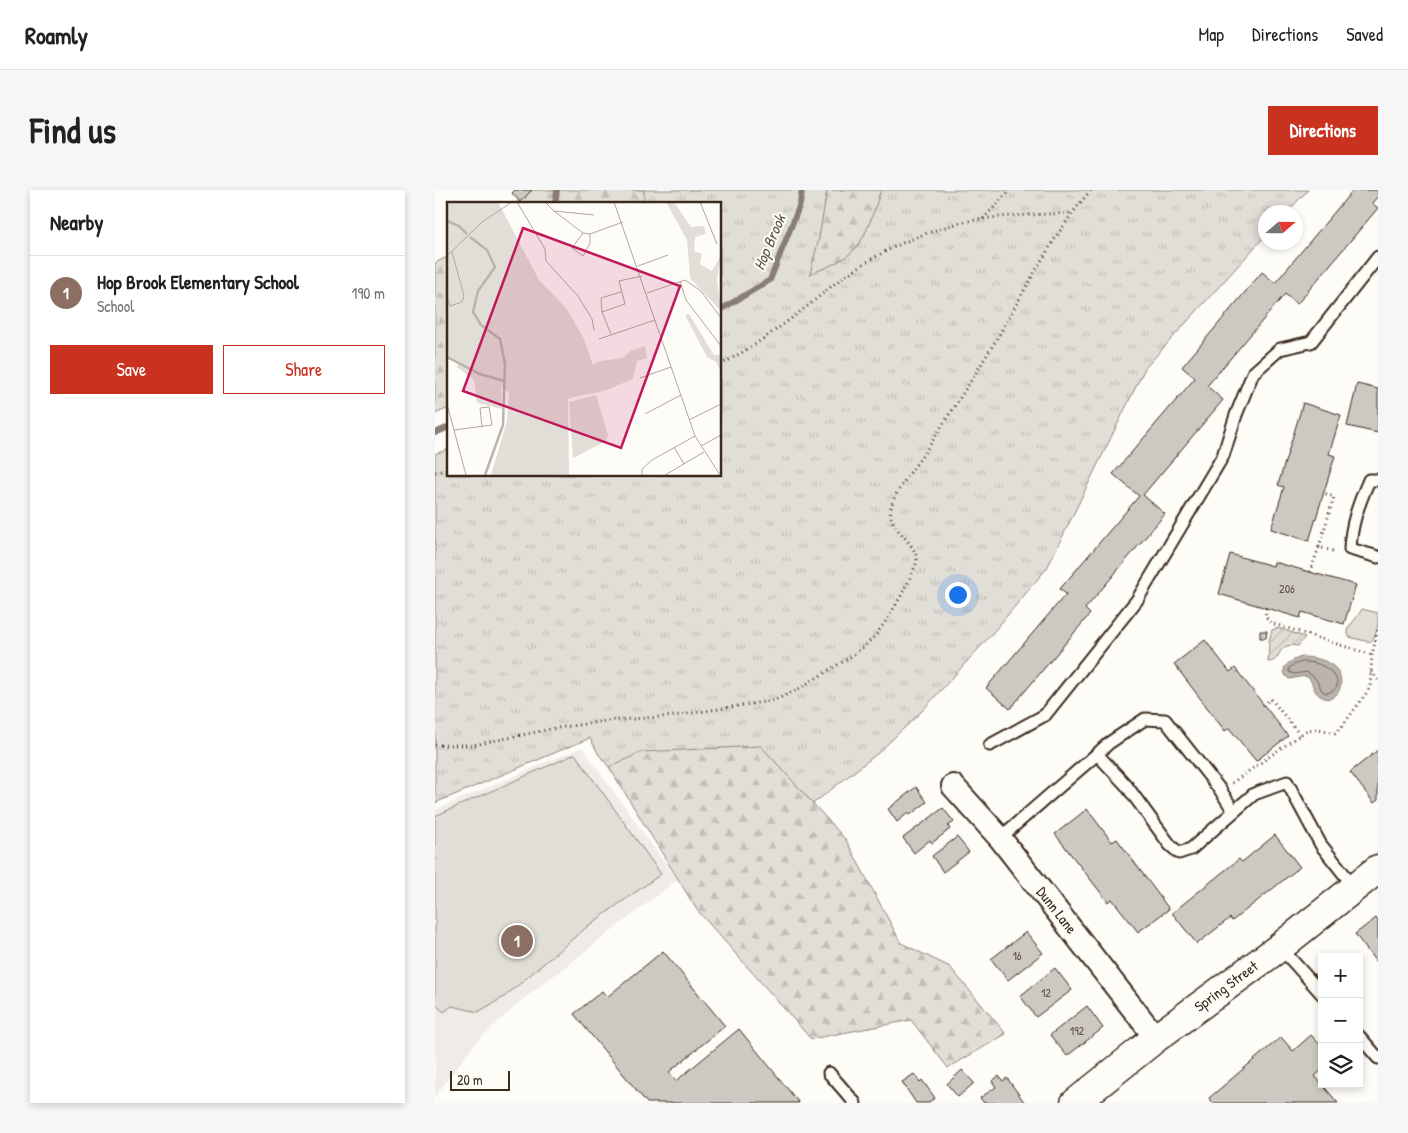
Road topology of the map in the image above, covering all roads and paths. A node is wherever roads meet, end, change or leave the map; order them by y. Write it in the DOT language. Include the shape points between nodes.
graph roads {
  1 [pos="1010,190"];
  2 [pos="1091,190"];
  3 [pos="1071,213"];
  4 [pos="982,219"];
  5 [pos="1378,257"];
  6 [pos="721,364"];
  7 [pos="1378,480"];
  8 [pos="1324,493"];
  9 [pos="1319,547"];
  10 [pos="1350,549"];
  11 [pos="1378,557"];
  12 [pos="1310,572"];
  13 [pos="1265,608"];
  14 [pos="1378,629"];
  15 [pos="1372,655"];
  16 [pos="1371,672"];
  17 [pos="1378,680"];
  18 [pos="1263,705"];
  19 [pos="1299,735"];
  20 [pos="435,745"];
  21 [pos="990,745"];
  22 [pos="1097,754"];
  23 [pos="953,786"];
  24 [pos="1221,791"];
  25 [pos="1233,810"];
  26 [pos="1000,838"];
  27 [pos="1378,869"];
  28 [pos="1355,888"];
  29 [pos="1280,947"];
  30 [pos="1318,990"];
  31 [pos="1156,1038"];
  32 [pos="1363,1041"];
  33 [pos="1378,1058"];
  34 [pos="829,1073"];
  35 [pos="855,1103"];
  36 [pos="1075,1103"];
  1 -- 4 [label="path"];
  2 -- 3 [label="path"];
  3 -- 4 [label="path"];
  3 -- 20 [label="path" via="995,342 895,496 890,514 892,521 914,548 917,562 895,604 869,642 796,690 770,701 673,716 551,729 474,745"];
  4 -- 6 [label="path" via="926,234 885,251 839,280 742,353"];
  5 -- 21 [label="lane" via="1311,342 1280,349 1253,373 1223,456 1137,600 1045,715"];
  7 -- 10 [label="lane" via="1369,480 1359,504 1350,532"];
  8 -- 9 [label="path" via="1334,497"];
  9 -- 10 [label="path" via="1334,552"];
  9 -- 12 [label="path"];
  10 -- 11 [label="lane"];
  13 -- 15 [label="path" via="1271,623"];
  14 -- 15 [label="path"];
  15 -- 16 [label="path"];
  16 -- 17 [label="path"];
  16 -- 19 [label="path" via="1369,688 1341,728 1335,733 1319,729"];
  18 -- 19 [label="path" via="1271,699"];
  19 -- 24 [label="path"];
  22 -- 24 [label="lane" via="1145,719 1165,720"];
  22 -- 25 [label="lane" via="1126,785 1179,853 1191,849"];
  22 -- 26 [label="lane"];
  23 -- 26 [label="street, Dunn Lane"];
  24 -- 25 [label="lane"];
  25 -- 28 [label="lane" via="1253,794 1287,782 1321,845"];
  26 -- 31 [label="street, Dunn Lane"];
  27 -- 28 [label="main road, Spring Street"];
  28 -- 29 [label="main road, Spring Street"];
  29 -- 30 [label="lane"];
  29 -- 31 [label="main road, Spring Street"];
  31 -- 36 [label="main road, Spring Street"];
  32 -- 33 [label="lane"];
  34 -- 35 [label="lane"];
}
